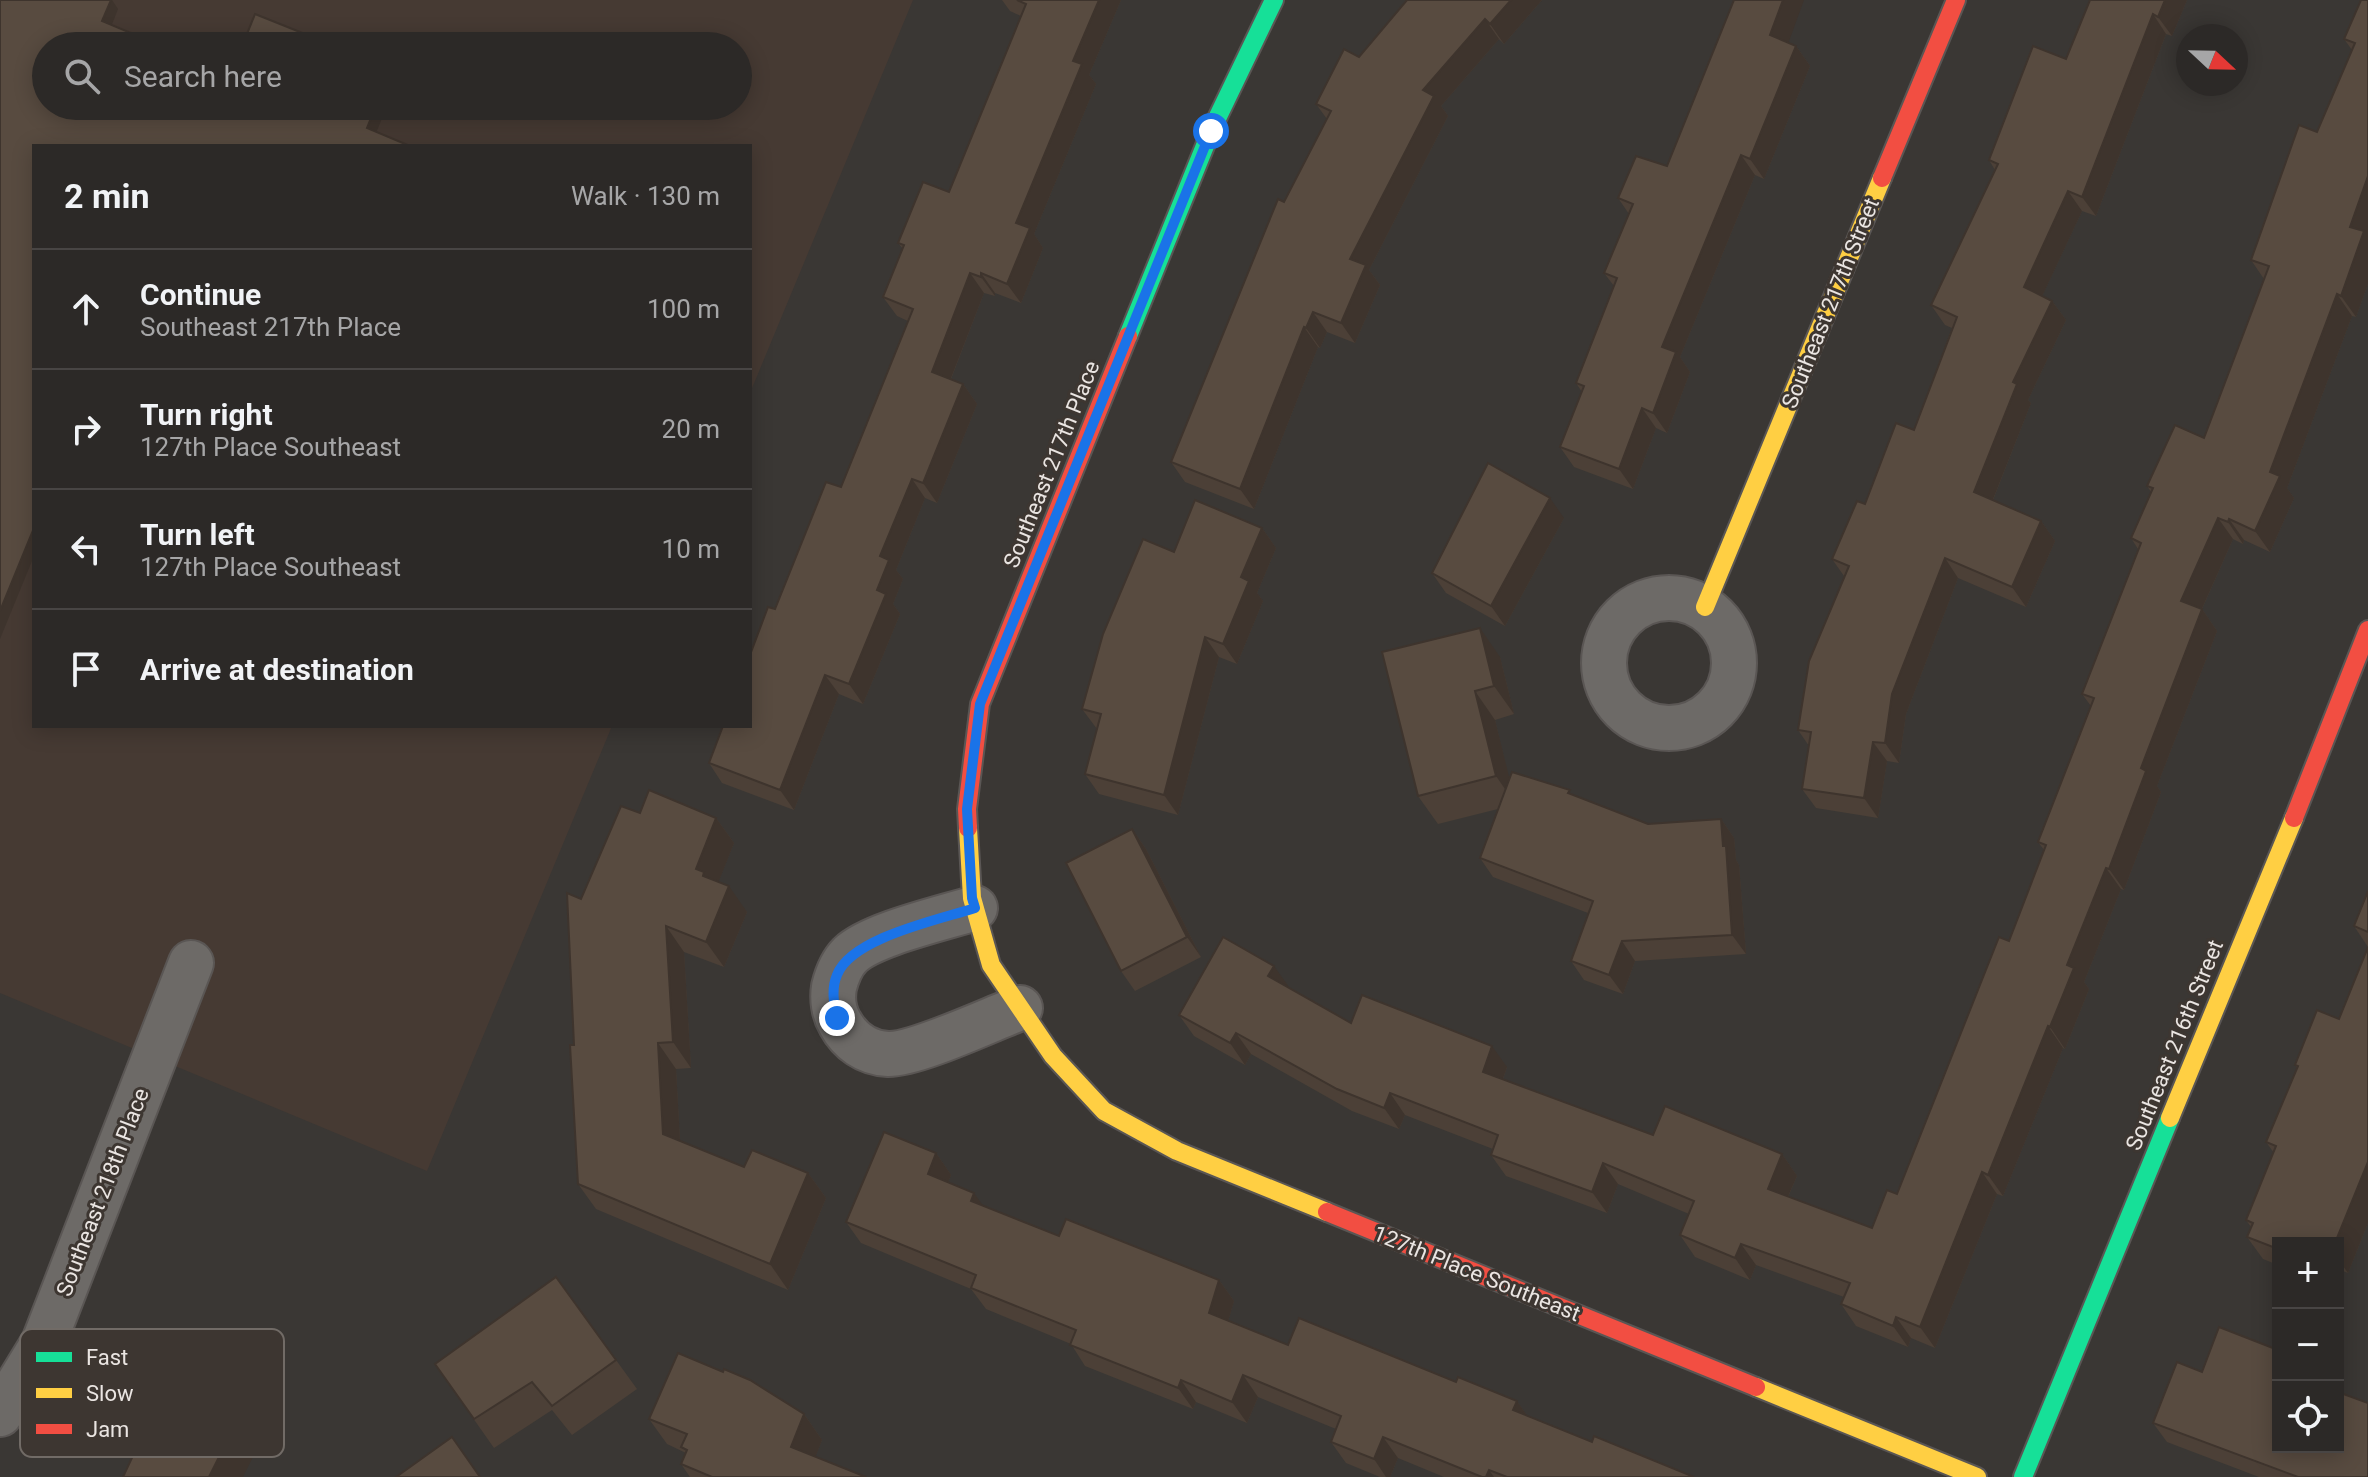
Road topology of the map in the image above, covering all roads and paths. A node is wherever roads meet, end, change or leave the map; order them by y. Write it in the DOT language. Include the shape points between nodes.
graph roads {
  1 [pos="1274,0"];
  2 [pos="1956,0"];
  3 [pos="1705,607"];
  4 [pos="2368,630"];
  5 [pos="975,908"];
  6 [pos="191,963"];
  7 [pos="991,965"];
  8 [pos="1020,1008"];
  9 [pos="49,1329"];
  10 [pos="20,1381"];
  11 [pos="0,1414"];
  12 [pos="1977,1477"];
  13 [pos="2023,1477"];
  1 -- 5 [label="street, Southeast 217th Place" via="1211,131 980,704 967,809"];
  2 -- 3 [label="street, Southeast 217th Street"];
  4 -- 13 [label="street, Southeast 216th Street"];
  5 -- 7 [label="street, Southeast 217th Place"];
  5 -- 8 [label="street" via="868,943 850,956 837,974 837,1018 858,1044 889,1054"];
  6 -- 9 [label="street, Southeast 218th Place"];
  7 -- 8 [label="street, 127th Place Southeast"];
  8 -- 12 [label="street, 127th Place Southeast" via="1053,1056 1104,1111 1177,1151"];
  10 -- 11 [label="street, Southeast 218th Place"];
}
